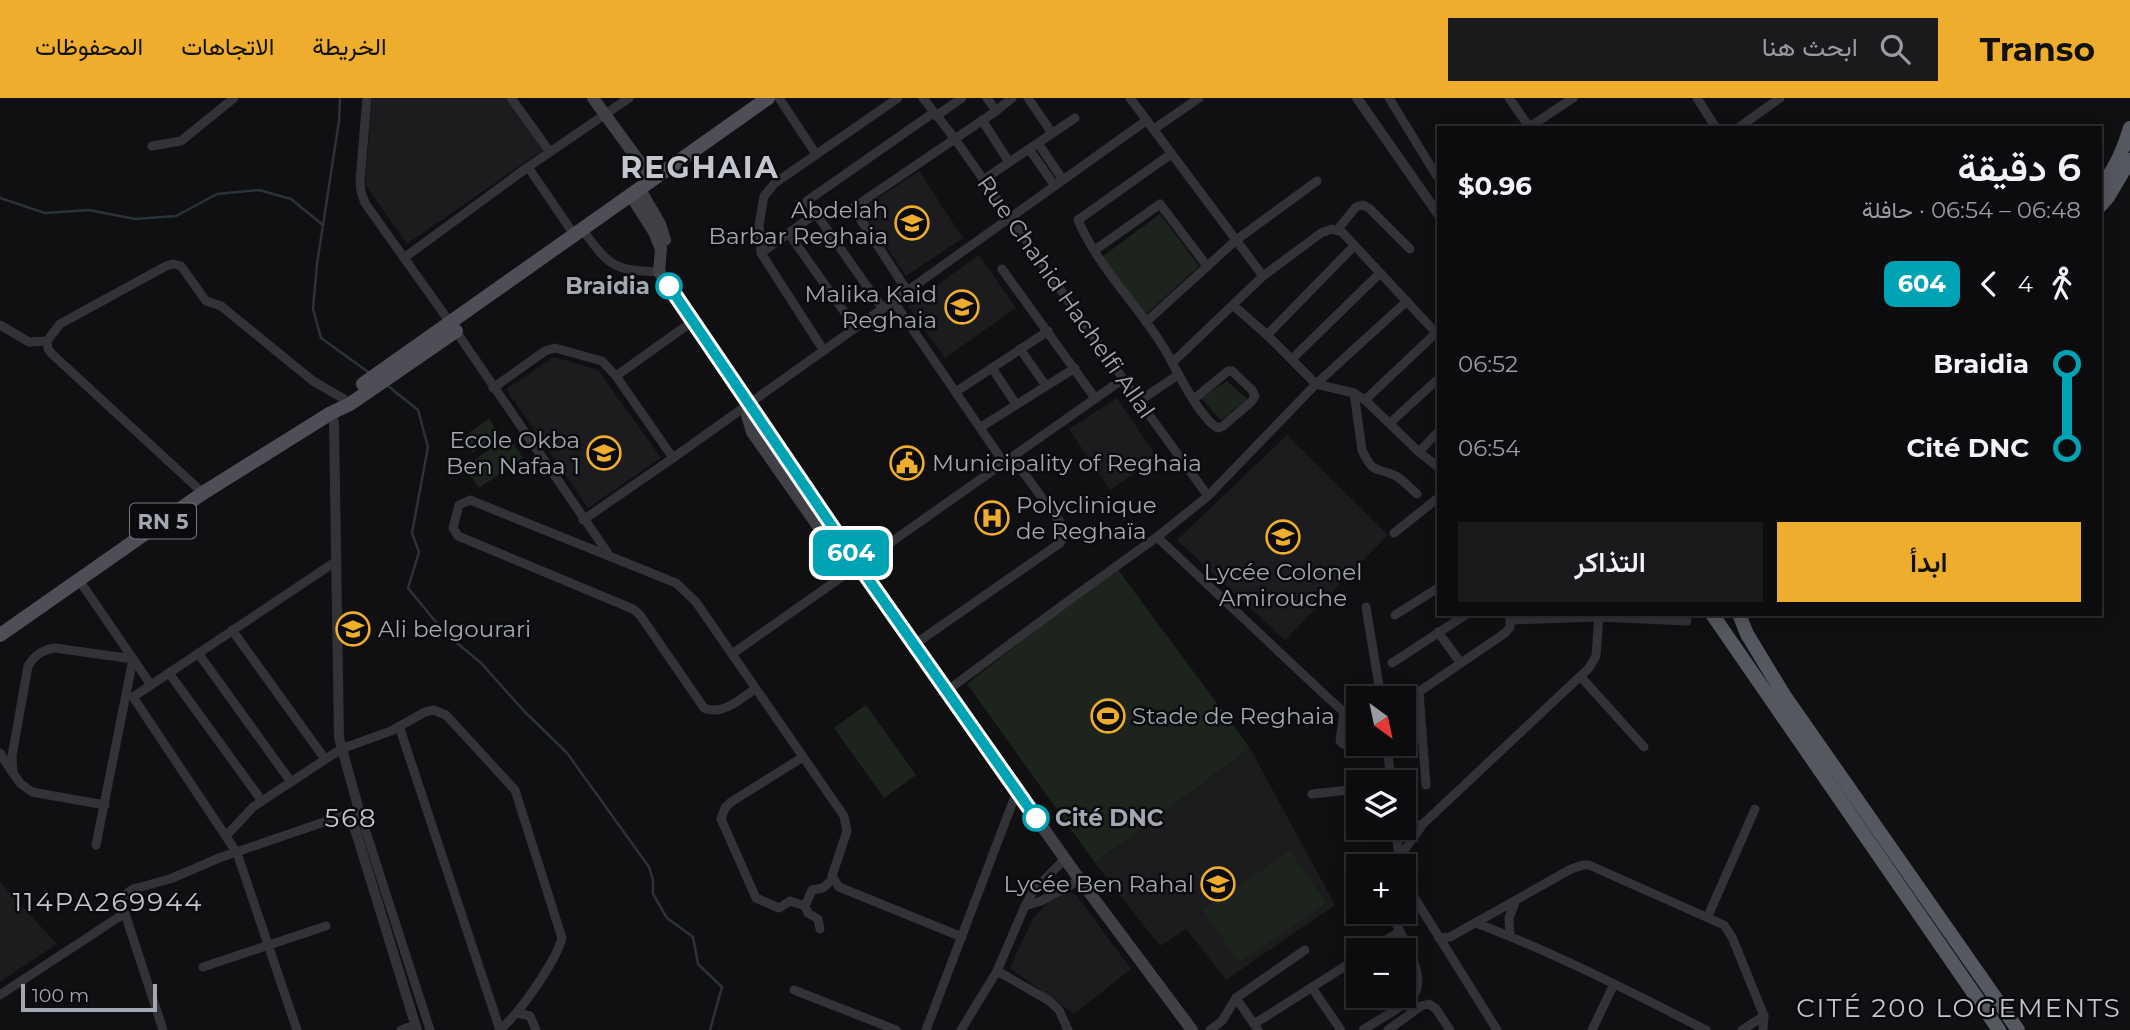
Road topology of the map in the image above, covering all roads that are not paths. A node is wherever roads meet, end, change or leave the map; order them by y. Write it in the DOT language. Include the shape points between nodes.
graph roads {
  1 [pos="234,98"];
  2 [pos="367,98"];
  3 [pos="511,98"];
  4 [pos="593,98"];
  5 [pos="629,98"];
  6 [pos="768,98"];
  7 [pos="779,98"];
  8 [pos="898,98"];
  9 [pos="923,98"];
  10 [pos="962,98"];
  11 [pos="987,98"];
  12 [pos="1012,98"];
  13 [pos="1028,98"];
  14 [pos="1130,98"];
  15 [pos="1199,98"];
  16 [pos="1389,98"];
  17 [pos="1509,98"];
  18 [pos="1573,98"];
  19 [pos="1697,98"];
  20 [pos="1780,98"];
  21 [pos="1359,99"];
  22 [pos="996,111"];
  23 [pos="605,115"];
  24 [pos="934,115"];
  25 [pos="1074,118"];
  26 [pos="982,120"];
  27 [pos="1147,120"];
  28 [pos="1528,126"];
  29 [pos="1531,126"];
  30 [pos="1715,126"];
  31 [pos="1741,126"];
  32 [pos="2130,128"];
  33 [pos="1154,129"];
  34 [pos="1052,133"];
  35 [pos="955,139"];
  36 [pos="1038,143"];
  37 [pos="152,146"];
  38 [pos="1029,149"];
  39 [pos="550,152"];
  40 [pos="816,154"];
  41 [pos="1171,154"];
  42 [pos="2130,160"];
  43 [pos="1009,162"];
  44 [pos="528,167"];
  45 [pos="1437,176"];
  46 [pos="652,179"];
  47 [pos="983,180"];
  48 [pos="1317,181"];
  49 [pos="1059,183"];
  50 [pos="2102,185"];
  51 [pos="634,191"];
  52 [pos="2102,204"];
  53 [pos="1437,213"];
  54 [pos="815,215"];
  55 [pos="1010,217"];
  56 [pos="1337,230"];
  57 [pos="577,231"];
  58 [pos="789,234"];
  59 [pos="1235,241"];
  60 [pos="1354,246"];
  61 [pos="1095,250"];
  62 [pos="1410,250"];
  63 [pos="761,253"];
  64 [pos="404,258"];
  65 [pos="1207,266"];
  66 [pos="1002,269"];
  67 [pos="659,272"];
  68 [pos="1380,273"];
  69 [pos="1263,276"];
  70 [pos="908,292"];
  71 [pos="1407,301"];
  72 [pos="894,302"];
  73 [pos="1234,306"];
  74 [pos="883,309"];
  75 [pos="693,321"];
  76 [pos="1146,322"];
  77 [pos="0,325"];
  78 [pos="453,326"];
  79 [pos="855,327"];
  80 [pos="1048,331"];
  81 [pos="1437,334"];
  82 [pos="1268,335"];
  83 [pos="47,341"];
  84 [pos="1020,349"];
  85 [pos="824,351"];
  86 [pos="1292,359"];
  87 [pos="1172,363"];
  88 [pos="992,368"];
  89 [pos="1075,368"];
  90 [pos="1178,374"];
  91 [pos="616,376"];
  92 [pos="1123,379"];
  93 [pos="1437,380"];
  94 [pos="1316,384"];
  95 [pos="1046,386"];
  96 [pos="493,387"];
  97 [pos="362,391"];
  98 [pos="957,391"];
  99 [pos="1354,393"];
  100 [pos="1096,398"];
  101 [pos="344,399"];
  102 [pos="1194,399"];
  103 [pos="1365,400"];
  104 [pos="1139,401"];
  105 [pos="749,403"];
  106 [pos="1016,404"];
  107 [pos="331,413"];
  108 [pos="1390,423"];
  109 [pos="981,427"];
  110 [pos="1437,433"];
  111 [pos="1419,452"];
  112 [pos="673,457"];
  113 [pos="1008,460"];
  114 [pos="1437,466"];
  115 [pos="203,494"];
  116 [pos="1417,494"];
  117 [pos="1208,496"];
  118 [pos="1437,499"];
  119 [pos="583,520"];
  120 [pos="1394,533"];
  121 [pos="1157,537"];
  122 [pos="608,554"];
  123 [pos="335,562"];
  124 [pos="859,566"];
  125 [pos="79,580"];
  126 [pos="1437,589"];
  127 [pos="1366,607"];
  128 [pos="1395,615"];
  129 [pos="1464,616"];
  130 [pos="1599,616"];
  131 [pos="1713,616"];
  132 [pos="1725,616"];
  133 [pos="1740,616"];
  134 [pos="1510,617"];
  135 [pos="1687,621"];
  136 [pos="233,630"];
  137 [pos="1438,632"];
  138 [pos="0,635"];
  139 [pos="915,644"];
  140 [pos="198,653"];
  141 [pos="732,654"];
  142 [pos="133,659"];
  143 [pos="1460,662"];
  144 [pos="1392,663"];
  145 [pos="169,673"];
  146 [pos="1753,675"];
  147 [pos="1581,677"];
  148 [pos="150,685"];
  149 [pos="1379,686"];
  150 [pos="755,689"];
  151 [pos="948,690"];
  152 [pos="1419,692"];
  153 [pos="1416,694"];
  154 [pos="1344,712"];
  155 [pos="399,726"];
  156 [pos="1346,743"];
  157 [pos="1644,747"];
  158 [pos="341,749"];
  159 [pos="0,752"];
  160 [pos="803,757"];
  161 [pos="325,759"];
  162 [pos="13,773"];
  163 [pos="291,782"];
  164 [pos="1426,785"];
  165 [pos="1346,790"];
  166 [pos="1017,791"];
  167 [pos="1312,794"];
  168 [pos="262,801"];
  169 [pos="105,805"];
  170 [pos="1755,809"];
  171 [pos="359,810"];
  172 [pos="1424,823"];
  173 [pos="1416,827"];
  174 [pos="226,836"];
  175 [pos="96,845"];
  176 [pos="237,852"];
  177 [pos="1404,854"];
  178 [pos="1065,859"];
  179 [pos="833,879"];
  180 [pos="1080,880"];
  181 [pos="1517,898"];
  182 [pos="1416,901"];
  183 [pos="805,906"];
  184 [pos="1025,906"];
  185 [pos="125,913"];
  186 [pos="1708,916"];
  187 [pos="1476,923"];
  188 [pos="1395,924"];
  189 [pos="326,926"];
  190 [pos="820,929"];
  191 [pos="1399,932"];
  192 [pos="962,936"];
  193 [pos="1510,936"];
  194 [pos="1389,938"];
  195 [pos="1439,938"];
  196 [pos="268,945"];
  197 [pos="1306,950"];
  198 [pos="1346,966"];
  199 [pos="203,967"];
  200 [pos="998,971"];
  201 [pos="1614,984"];
  202 [pos="1311,988"];
  203 [pos="794,990"];
  204 [pos="0,995"];
  205 [pos="1236,998"];
  206 [pos="517,1013"];
  207 [pos="1764,1016"];
  208 [pos="1256,1027"];
  209 [pos="416,1028"];
  210 [pos="163,1030"];
  211 [pos="297,1030"];
  212 [pos="401,1030"];
  213 [pos="430,1030"];
  214 [pos="500,1030"];
  215 [pos="536,1030"];
  216 [pos="896,1030"];
  217 [pos="926,1030"];
  218 [pos="961,1030"];
  219 [pos="1068,1030"];
  220 [pos="1192,1030"];
  221 [pos="1210,1030"];
  222 [pos="1341,1030"];
  223 [pos="1363,1030"];
  224 [pos="1390,1030"];
  225 [pos="1450,1030"];
  226 [pos="1497,1030"];
  227 [pos="1592,1030"];
  228 [pos="1706,1030"];
  229 [pos="1742,1030"];
  230 [pos="1763,1030"];
  231 [pos="1999,1030"];
  232 [pos="2018,1030"];
  1 -- 37 [label="street" via="181,141"];
  2 -- 64 [label="street" via="360,192"];
  3 -- 39 [label="street"];
  4 -- 23 [label="main road"];
  5 -- 23 [label="street"];
  6 -- 46 [label="main road, RN 5"];
  7 -- 40 [label="street"];
  8 -- 40 [label="street"];
  9 -- 24 [label="street, Rue Chahid Hachelfi Allal"];
  10 -- 24 [label="street"];
  11 -- 22 [label="street"];
  12 -- 22 [label="street"];
  13 -- 34 [label="street"];
  14 -- 27 [label="street"];
  15 -- 33 [label="street"];
  16 -- 45 [label="street"];
  17 -- 28 [label="street"];
  18 -- 29 [label="street"];
  19 -- 30 [label="street"];
  20 -- 31 [label="street"];
  21 -- 53 [label="street"];
  22 -- 26 [label="street"];
  23 -- 39 [label="street"];
  23 -- 46 [label="main road"];
  24 -- 35 [label="street, Rue Chahid Hachelfi Allal"];
  24 -- 54 [label="street" via="807,201"];
  25 -- 34 [label="street"];
  26 -- 35 [label="street"];
  26 -- 43 [label="street"];
  27 -- 33 [label="street"];
  27 -- 49 [label="street"];
  32 -- 50 [label="highway"];
  33 -- 41 [label="street"];
  34 -- 36 [label="street"];
  35 -- 47 [label="street, Rue Chahid Hachelfi Allal"];
  35 -- 70 [label="street" via="853,208"];
  36 -- 38 [label="street"];
  36 -- 49 [label="street"];
  38 -- 43 [label="street"];
  38 -- 49 [label="street"];
  39 -- 44 [label="street"];
  40 -- 63 [label="street" via="764,196"];
  41 -- 59 [label="street"];
  41 -- 61 [label="street" via="1078,220"];
  42 -- 52 [label="highway"];
  43 -- 47 [label="street"];
  44 -- 57 [label="street"];
  44 -- 64 [label="street"];
  46 -- 51 [label="main road, RN 5"];
  47 -- 55 [label="street, Rue Chahid Hachelfi Allal"];
  48 -- 59 [label="street"];
  49 -- 55 [label="street"];
  51 -- 57 [label="main road, RN 5"];
  51 -- 67 [label="main road" via="661,249"];
  54 -- 58 [label="street"];
  54 -- 74 [label="street"];
  55 -- 70 [label="street"];
  55 -- 92 [label="street, Rue Chahid Hachelfi Allal"];
  56 -- 60 [label="street"];
  56 -- 62 [label="street" via="1363,205"];
  56 -- 69 [label="street" via="1321,233"];
  57 -- 67 [label="street" via="606,261 628,270"];
  57 -- 78 [label="main road, RN 5"];
  58 -- 63 [label="street"];
  58 -- 79 [label="street"];
  59 -- 65 [label="street"];
  59 -- 69 [label="street"];
  60 -- 68 [label="street"];
  60 -- 82 [label="street"];
  61 -- 65 [label="street" via="1160,204"];
  61 -- 76 [label="street"];
  63 -- 85 [label="street"];
  64 -- 78 [label="street"];
  65 -- 76 [label="street"];
  66 -- 80 [label="street"];
  67 -- 75 [label="main road"];
  68 -- 71 [label="street"];
  68 -- 86 [label="street"];
  69 -- 73 [label="street"];
  70 -- 72 [label="street"];
  71 -- 81 [label="street"];
  71 -- 94 [label="street"];
  72 -- 74 [label="street"];
  72 -- 98 [label="street"];
  73 -- 82 [label="street"];
  73 -- 87 [label="street"];
  74 -- 79 [label="street"];
  75 -- 91 [label="street"];
  75 -- 105 [label="main road"];
  76 -- 87 [label="street"];
  77 -- 83 [label="street" via="29,342"];
  78 -- 96 [label="street"];
  78 -- 97 [label="main road, RN 5"];
  79 -- 85 [label="street"];
  80 -- 84 [label="street"];
  80 -- 89 [label="street"];
  81 -- 103 [label="street"];
  82 -- 86 [label="street"];
  83 -- 101 [label="street" via="60,324 173,264 181,265 206,301 221,306 313,381"];
  83 -- 115 [label="street" via="52,354"];
  84 -- 88 [label="street"];
  84 -- 95 [label="street"];
  85 -- 105 [label="street"];
  86 -- 94 [label="street"];
  87 -- 90 [label="street"];
  88 -- 98 [label="street"];
  88 -- 106 [label="street"];
  89 -- 95 [label="street"];
  89 -- 100 [label="street"];
  90 -- 102 [label="street"];
  90 -- 104 [label="street"];
  91 -- 96 [label="street" via="602,361 555,348"];
  91 -- 112 [label="street"];
  92 -- 100 [label="street"];
  92 -- 104 [label="street, Rue Chahid Hachelfi Allal"];
  93 -- 108 [label="street"];
  94 -- 99 [label="street"];
  94 -- 117 [label="street"];
  95 -- 106 [label="street"];
  96 -- 119 [label="street"];
  97 -- 101 [label="main road, RN 5"];
  97 -- 107 [label="main road, RN 5"];
  98 -- 109 [label="street"];
  99 -- 103 [label="street"];
  99 -- 116 [label="street" via="1366,458 1379,472 1396,477"];
  100 -- 113 [label="street"];
  101 -- 107 [label="main road, RN 5"];
  102 -- 102 [label="street" via="1228,370 1255,396 1217,428"];
  103 -- 108 [label="street"];
  104 -- 117 [label="street, Rue Chahid Hachelfi Allal"];
  105 -- 112 [label="street"];
  105 -- 124 [label="main road" via="752,432 841,559"];
  106 -- 109 [label="street"];
  107 -- 115 [label="main road, RN 5"];
  107 -- 123 [label="street"];
  108 -- 111 [label="street"];
  109 -- 113 [label="street"];
  110 -- 111 [label="street"];
  111 -- 114 [label="street"];
  112 -- 119 [label="street"];
  113 -- 124 [label="street"];
  113 -- 139 [label="street" via="1065,534 1060,543"];
  115 -- 125 [label="main road, RN 5"];
  117 -- 121 [label="street"];
  118 -- 120 [label="street"];
  119 -- 122 [label="street"];
  121 -- 151 [label="street"];
  121 -- 154 [label="street"];
  122 -- 141 [label="street" via="676,583 696,602"];
  122 -- 150 [label="street" via="470,500 459,505 453,528 467,541 633,609 704,708 726,709"];
  123 -- 136 [label="street"];
  123 -- 158 [label="street"];
  124 -- 139 [label="main road"];
  124 -- 141 [label="street"];
  125 -- 138 [label="main road, RN 5"];
  125 -- 142 [label="street"];
  126 -- 128 [label="street"];
  127 -- 149 [label="street"];
  129 -- 137 [label="street"];
  130 -- 134 [label="street"];
  130 -- 135 [label="street"];
  130 -- 147 [label="street" via="1596,656"];
  131 -- 146 [label="highway"];
  132 -- 146 [label="highway"];
  133 -- 232 [label="highway" via="1784,695"];
  134 -- 143 [label="street" via="1505,633"];
  136 -- 140 [label="street"];
  136 -- 161 [label="street"];
  137 -- 143 [label="street"];
  137 -- 144 [label="street"];
  139 -- 151 [label="main road"];
  140 -- 145 [label="street"];
  140 -- 163 [label="street"];
  141 -- 150 [label="street"];
  142 -- 148 [label="street"];
  142 -- 162 [label="street" via="55,648 40,652 28,666"];
  142 -- 169 [label="street"];
  143 -- 152 [label="street"];
  145 -- 148 [label="street"];
  145 -- 168 [label="street"];
  146 -- 231 [label="highway"];
  147 -- 157 [label="street"];
  147 -- 172 [label="street"];
  148 -- 174 [label="street" via="133,697"];
  150 -- 160 [label="street"];
  151 -- 166 [label="main road"];
  152 -- 153 [label="street"];
  152 -- 164 [label="street"];
  154 -- 156 [label="street" via="1340,741"];
  155 -- 158 [label="street"];
  155 -- 206 [label="street" via="425,712 440,712 515,790 562,938"];
  155 -- 214 [label="street"];
  158 -- 161 [label="street"];
  158 -- 171 [label="street"];
  159 -- 162 [label="street"];
  160 -- 179 [label="street" via="847,823"];
  160 -- 183 [label="street" via="731,802 721,819 756,898 779,908 790,901"];
  161 -- 163 [label="street"];
  162 -- 169 [label="street" via="33,792"];
  163 -- 168 [label="street"];
  165 -- 167 [label="street"];
  166 -- 178 [label="main road"];
  166 -- 192 [label="street"];
  168 -- 174 [label="street"];
  169 -- 175 [label="street"];
  170 -- 186 [label="street"];
  171 -- 176 [label="street"];
  171 -- 209 [label="street" via="355,828"];
  171 -- 213 [label="street"];
  172 -- 173 [label="street"];
  172 -- 177 [label="street"];
  174 -- 176 [label="street"];
  176 -- 185 [label="street" via="133,889 120,898"];
  176 -- 196 [label="street"];
  178 -- 180 [label="main road"];
  178 -- 184 [label="street"];
  179 -- 183 [label="street" via="812,890"];
  179 -- 192 [label="street" via="839,887"];
  180 -- 184 [label="street"];
  180 -- 220 [label="main road"];
  181 -- 186 [label="street" via="1583,864"];
  181 -- 187 [label="street"];
  181 -- 193 [label="street" via="1509,918"];
  182 -- 195 [label="street"];
  183 -- 190 [label="street" via="818,919"];
  184 -- 200 [label="street"];
  185 -- 204 [label="street"];
  185 -- 210 [label="street"];
  186 -- 207 [label="street" via="1724,925 1732,937"];
  187 -- 193 [label="street"];
  187 -- 195 [label="street"];
  188 -- 191 [label="street"];
  189 -- 196 [label="street"];
  191 -- 194 [label="street"];
  191 -- 223 [label="street" via="1418,971 1418,986 1409,999"];
  192 -- 217 [label="street"];
  193 -- 201 [label="street"];
  195 -- 226 [label="street"];
  196 -- 199 [label="street"];
  196 -- 211 [label="street"];
  197 -- 205 [label="street"];
  198 -- 202 [label="street"];
  200 -- 218 [label="street"];
  200 -- 219 [label="street" via="1048,1000 1059,1010"];
  201 -- 227 [label="street"];
  201 -- 228 [label="street"];
  202 -- 208 [label="street"];
  202 -- 222 [label="street"];
  203 -- 216 [label="street"];
  205 -- 208 [label="street"];
  205 -- 221 [label="street" via="1222,1021"];
  206 -- 214 [label="street"];
  206 -- 215 [label="street" via="530,1016"];
  207 -- 229 [label="street"];
  207 -- 230 [label="street"];
  209 -- 212 [label="street"];
  224 -- 225 [label="street" via="1429,1004"];
}
